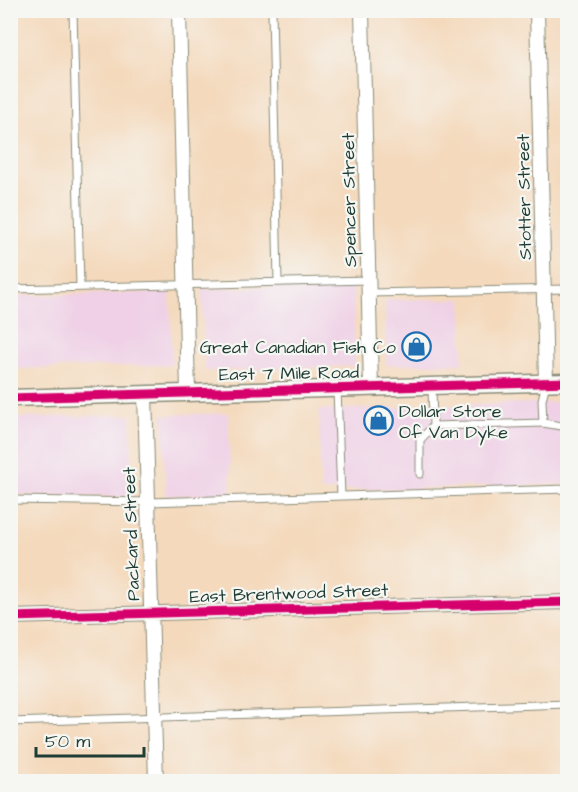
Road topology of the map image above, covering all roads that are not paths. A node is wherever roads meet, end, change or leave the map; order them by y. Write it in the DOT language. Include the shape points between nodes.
graph roads {
  1 [pos="73,10"];
  2 [pos="179,10"];
  3 [pos="272,10"];
  4 [pos="362,10"];
  5 [pos="537,10"];
  6 [pos="278,282"];
  7 [pos="185,284"];
  8 [pos="80,287"];
  9 [pos="369,287"];
  10 [pos="10,289"];
  11 [pos="567,289"];
  12 [pos="544,290"];
  13 [pos="567,382"];
  14 [pos="546,383"];
  15 [pos="432,386"];
  16 [pos="371,388"];
  17 [pos="337,389"];
  18 [pos="188,393"];
  19 [pos="145,394"];
  20 [pos="10,398"];
  21 [pos="543,423"];
  22 [pos="433,426"];
  23 [pos="567,427"];
  24 [pos="420,474"];
  25 [pos="567,489"];
  26 [pos="341,496"];
  27 [pos="10,500"];
  28 [pos="149,502"];
  29 [pos="567,602"];
  30 [pos="152,613"];
  31 [pos="10,617"];
  32 [pos="567,704"];
  33 [pos="154,717"];
  34 [pos="10,722"];
  35 [pos="156,782"];
  1 -- 8 [label="lane"];
  2 -- 7 [label="street"];
  3 -- 6 [label="lane"];
  4 -- 9 [label="street, Spencer Street"];
  5 -- 12 [label="street, Stotter Street"];
  6 -- 7 [label="lane"];
  6 -- 9 [label="lane"];
  7 -- 8 [label="lane"];
  7 -- 18 [label="street"];
  8 -- 10 [label="lane"];
  9 -- 12 [label="lane"];
  9 -- 16 [label="street, Spencer Street"];
  11 -- 12 [label="lane"];
  12 -- 14 [label="street, Stotter Street"];
  13 -- 14 [label="street, East 7 Mile Road"];
  14 -- 15 [label="street, East 7 Mile Road"];
  14 -- 21 [label="lane"];
  15 -- 16 [label="street, East 7 Mile Road"];
  15 -- 22 [label="lane"];
  16 -- 17 [label="street, East 7 Mile Road"];
  17 -- 18 [label="street, East 7 Mile Road"];
  17 -- 26 [label="lane"];
  18 -- 19 [label="street, East 7 Mile Road"];
  19 -- 20 [label="street, East 7 Mile Road"];
  19 -- 28 [label="street, Packard Street"];
  21 -- 22 [label="lane"];
  21 -- 23 [label="lane"];
  22 -- 24 [label="lane" via="420,440"];
  25 -- 26 [label="lane"];
  26 -- 28 [label="lane"];
  27 -- 28 [label="lane"];
  28 -- 30 [label="street, Packard Street"];
  29 -- 30 [label="street, East Brentwood Street"];
  30 -- 31 [label="street, East Brentwood Street"];
  30 -- 33 [label="street, Packard Street"];
  32 -- 33 [label="lane"];
  33 -- 34 [label="lane"];
  33 -- 35 [label="street, Packard Street"];
}
